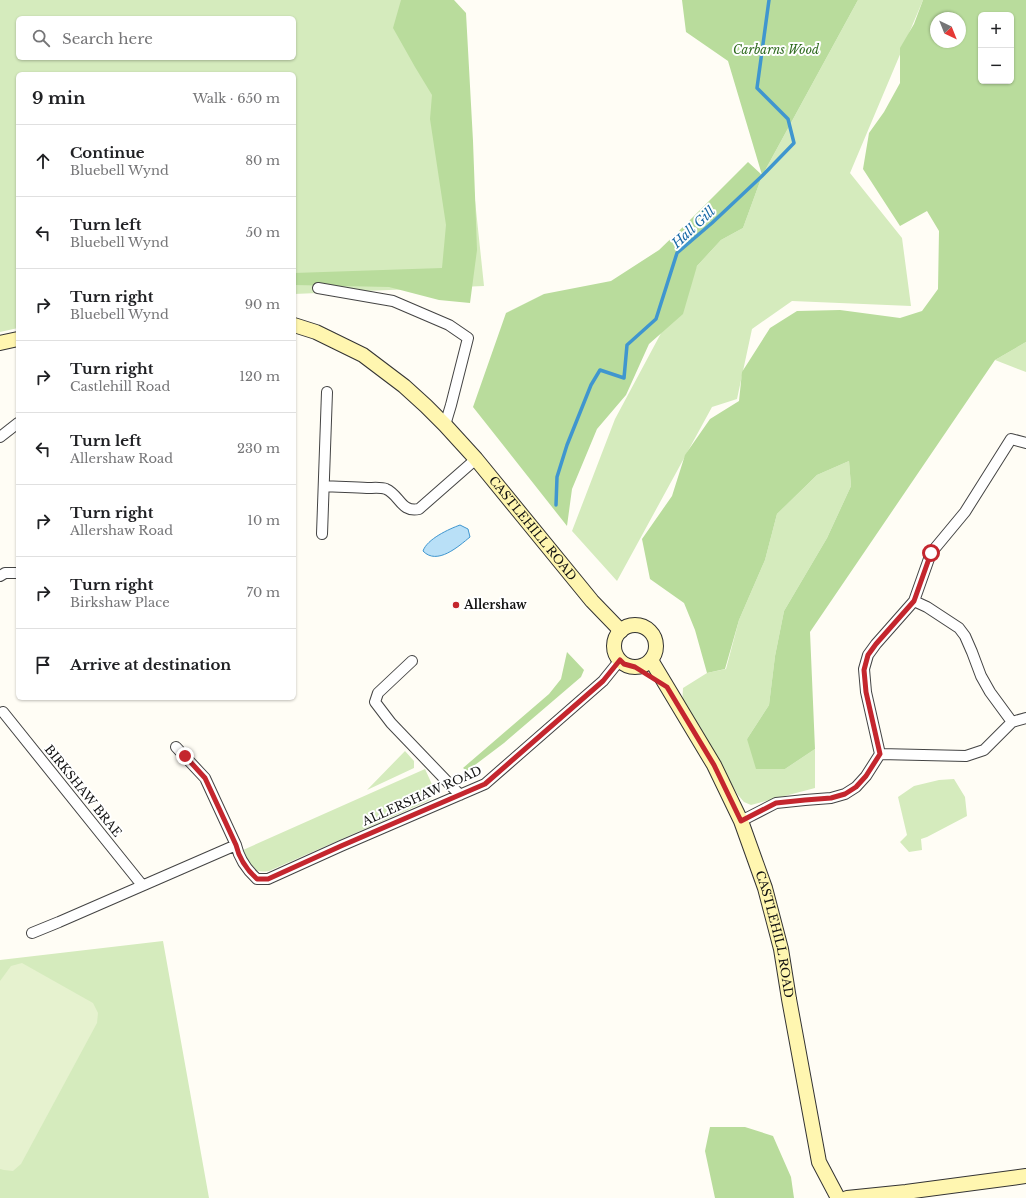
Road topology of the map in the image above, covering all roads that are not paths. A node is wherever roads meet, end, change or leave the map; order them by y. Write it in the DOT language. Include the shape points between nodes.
graph roads {
  1 [pos="318,288"];
  2 [pos="296,326"];
  3 [pos="16,340"];
  4 [pos="0,343"];
  5 [pos="327,392"];
  6 [pos="16,425"];
  7 [pos="445,425"];
  8 [pos="0,437"];
  9 [pos="1026,443"];
  10 [pos="476,459"];
  11 [pos="324,486"];
  12 [pos="322,534"];
  13 [pos="16,573"];
  14 [pos="0,576"];
  15 [pos="914,601"];
  16 [pos="621,631"];
  17 [pos="620,660"];
  18 [pos="651,660"];
  19 [pos="412,661"];
  20 [pos="635,667"];
  21 [pos="667,687"];
  22 [pos="3,712"];
  23 [pos="1026,718"];
  24 [pos="1012,722"];
  25 [pos="176,748"];
  26 [pos="880,754"];
  27 [pos="460,795"];
  28 [pos="741,821"];
  29 [pos="236,845"];
  30 [pos="142,885"];
  31 [pos="32,933"];
  32 [pos="1026,1176"];
  33 [pos="838,1198"];
  34 [pos="847,1198"];
  1 -- 7 [label="street" via="393,301 449,325 468,338"];
  2 -- 7 [label="main road, CASTLEHILL ROAD" via="316,332 363,356 404,386"];
  3 -- 4 [label="main road"];
  5 -- 11 [label="street"];
  6 -- 8 [label="street"];
  7 -- 10 [label="main road, CASTLEHILL ROAD"];
  9 -- 15 [label="street" via="1011,439 965,512 931,553"];
  10 -- 11 [label="street" via="419,509 414,510 403,506 386,489"];
  10 -- 16 [label="main road, CASTLEHILL ROAD" via="592,601"];
  11 -- 12 [label="street"];
  13 -- 14 [label="street" via="5,573"];
  15 -- 24 [label="street" via="959,628 990,692"];
  15 -- 26 [label="street" via="868,655 864,670 866,692"];
  16 -- 17 [label="main road" via="614,649"];
  16 -- 18 [label="main road" via="625,627 637,625 648,629 655,638 656,645"];
  17 -- 20 [label="main road, CASTLEHILL ROAD"];
  17 -- 27 [label="street, ALLERSHAW ROAD" via="603,681 485,784"];
  18 -- 20 [label="main road" via="643,666"];
  18 -- 21 [label="main road, CASTLEHILL ROAD"];
  19 -- 27 [label="street" via="378,693 375,702 391,723"];
  20 -- 21 [label="main road, CASTLEHILL ROAD"];
  21 -- 28 [label="main road, CASTLEHILL ROAD" via="714,765"];
  22 -- 30 [label="street, BIRKSHAW BRAE"];
  23 -- 24 [label="street"];
  24 -- 26 [label="street" via="984,750 966,756"];
  25 -- 29 [label="street" via="205,778"];
  26 -- 28 [label="street" via="866,776 845,794 831,798 776,803"];
  27 -- 29 [label="street, ALLERSHAW ROAD" via="268,879 257,879 248,871"];
  28 -- 33 [label="main road, CASTLEHILL ROAD" via="765,888 781,949 819,1162"];
  29 -- 30 [label="street"];
  30 -- 31 [label="street"];
  32 -- 34 [label="main road"];
}
